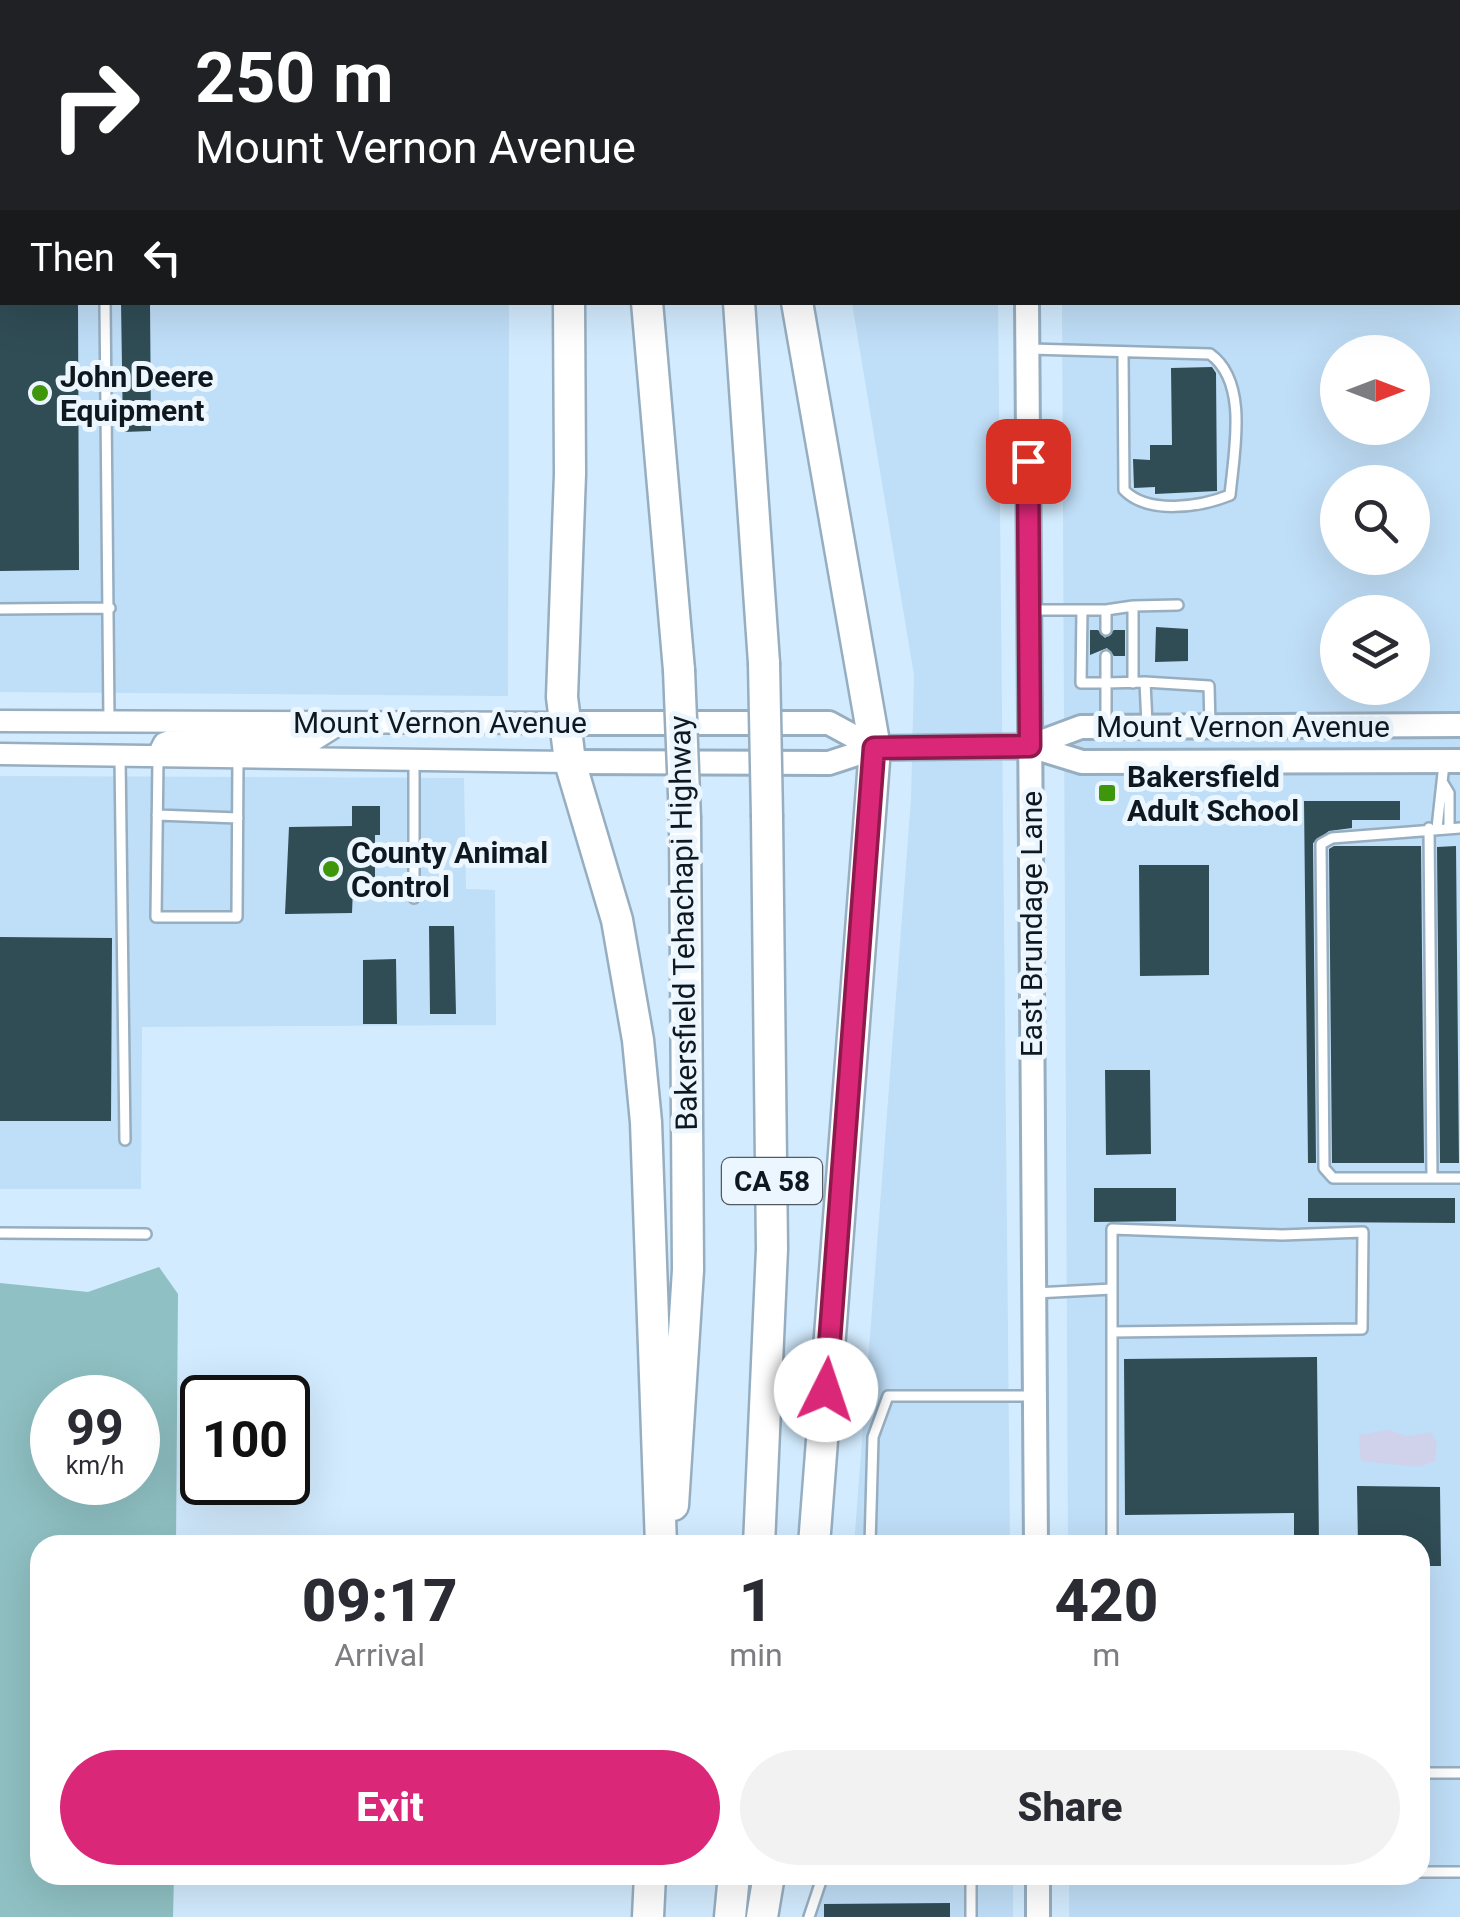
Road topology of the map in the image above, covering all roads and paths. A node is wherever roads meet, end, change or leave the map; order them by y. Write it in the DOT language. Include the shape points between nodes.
graph roads {
  1 [pos="105,305"];
  2 [pos="569,305"];
  3 [pos="647,305"];
  4 [pos="739,305"];
  5 [pos="797,305"];
  6 [pos="1027,305"];
  7 [pos="1027,349"];
  8 [pos="1123,354"];
  9 [pos="1178,605"];
  10 [pos="1132,606"];
  11 [pos="0,608"];
  12 [pos="110,608"];
  13 [pos="1029,610"];
  14 [pos="1082,610"];
  15 [pos="1106,610"];
  16 [pos="1106,630"];
  17 [pos="1106,656"];
  18 [pos="1145,682"];
  19 [pos="1106,683"];
  20 [pos="1132,683"];
  21 [pos="0,721"];
  22 [pos="109,721"];
  23 [pos="342,722"];
  24 [pos="565,722"];
  25 [pos="1460,725"];
  26 [pos="1106,727"];
  27 [pos="1147,727"];
  28 [pos="1210,727"];
  29 [pos="1030,746"];
  30 [pos="874,748"];
  31 [pos="0,754"];
  32 [pos="120,755"];
  33 [pos="158,756"];
  34 [pos="238,757"];
  35 [pos="414,761"];
  36 [pos="570,762"];
  37 [pos="1449,769"];
  38 [pos="157,815"];
  39 [pos="238,818"];
  40 [pos="1433,828"];
  41 [pos="1454,828"];
  42 [pos="414,898"];
  43 [pos="125,1140"];
  44 [pos="1432,1178"];
  45 [pos="1460,1178"];
  46 [pos="0,1233"];
  47 [pos="146,1234"];
  48 [pos="1112,1289"];
  49 [pos="1034,1293"];
  50 [pos="1112,1332"];
  51 [pos="1034,1396"];
  52 [pos="661,1535"];
  53 [pos="670,1535"];
  54 [pos="759,1535"];
  55 [pos="815,1535"];
  56 [pos="870,1535"];
  57 [pos="1036,1535"];
  58 [pos="1112,1535"];
  59 [pos="1430,1773"];
  60 [pos="1460,1773"];
  61 [pos="1430,1872"];
  62 [pos="1460,1872"];
  63 [pos="650,1885"];
  64 [pos="733,1885"];
  65 [pos="767,1885"];
  66 [pos="819,1885"];
  67 [pos="972,1885"];
  68 [pos="1038,1885"];
  69 [pos="648,1917"];
  70 [pos="730,1917"];
  71 [pos="762,1917"];
  72 [pos="809,1917"];
  73 [pos="971,1917"];
  74 [pos="1038,1917"];
  1 -- 12 [label="lane"];
  2 -- 24 [label="highway"];
  3 -- 53 [label="highway, Bakersfield Tehachapi Highway / CA 58, bridge" via="685,819 688,1270"];
  4 -- 54 [label="highway, CA 58, bridge" via="764,663 767,817 772,1249"];
  5 -- 30 [label="highway"];
  6 -- 7 [label="main road, East Brundage Lane"];
  7 -- 8 [label="lane"];
  7 -- 13 [label="main road, East Brundage Lane"];
  8 -- 8 [label="lane" via="1210,354 1223,364 1231,378 1235,442 1230,495 1157,505 1124,490"];
  9 -- 10 [label="lane"];
  10 -- 15 [label="lane"];
  10 -- 20 [label="lane"];
  11 -- 12 [label="lane"];
  12 -- 22 [label="lane"];
  13 -- 14 [label="lane"];
  13 -- 29 [label="main road, East Brundage Lane"];
  14 -- 15 [label="lane"];
  14 -- 19 [label="lane" via="1081,683"];
  15 -- 16 [label="lane"];
  17 -- 19 [label="lane"];
  18 -- 20 [label="lane"];
  18 -- 27 [label="lane"];
  18 -- 28 [label="lane" via="1209,686"];
  19 -- 20 [label="lane"];
  19 -- 26 [label="lane"];
  21 -- 22 [label="street, Mount Vernon Avenue"];
  22 -- 23 [label="street, Mount Vernon Avenue"];
  23 -- 24 [label="street, Mount Vernon Avenue"];
  23 -- 33 [label="street" via="314,740 176,738"];
  24 -- 30 [label="main road, Mount Vernon Avenue" via="829,723"];
  24 -- 36 [label="highway"];
  25 -- 28 [label="main road, Mount Vernon Avenue"];
  26 -- 27 [label="main road, Mount Vernon Avenue"];
  26 -- 29 [label="main road, Mount Vernon Avenue" via="1081,727"];
  27 -- 28 [label="main road, Mount Vernon Avenue"];
  29 -- 30 [label="main road, Mount Vernon Avenue"];
  29 -- 37 [label="main road, Mount Vernon Avenue" via="1082,762"];
  29 -- 49 [label="main road, East Brundage Lane"];
  30 -- 36 [label="main road, Mount Vernon Avenue" via="829,763"];
  30 -- 55 [label="highway"];
  31 -- 32 [label="street, Mount Vernon Avenue"];
  32 -- 33 [label="street, Mount Vernon Avenue"];
  32 -- 43 [label="lane"];
  33 -- 34 [label="street, Mount Vernon Avenue"];
  33 -- 38 [label="lane"];
  34 -- 35 [label="street, Mount Vernon Avenue"];
  34 -- 39 [label="lane"];
  35 -- 36 [label="street, Mount Vernon Avenue"];
  35 -- 42 [label="lane"];
  36 -- 52 [label="highway" via="617,920 638,1040"];
  37 -- 40 [label="lane" via="1438,788"];
  37 -- 41 [label="lane"];
  38 -- 39 [label="lane"];
  38 -- 39 [label="lane" via="156,917 237,917"];
  40 -- 41 [label="lane"];
  40 -- 44 [label="lane"];
  40 -- 44 [label="lane" via="1321,844 1324,1168 1333,1178"];
  44 -- 45 [label="lane"];
  46 -- 47 [label="lane"];
  48 -- 49 [label="lane"];
  48 -- 50 [label="lane"];
  48 -- 50 [label="lane" via="1112,1230 1362,1232 1362,1328"];
  49 -- 51 [label="main road, East Brundage Lane"];
  50 -- 58 [label="lane"];
  51 -- 56 [label="lane" via="888,1396 872,1437"];
  51 -- 57 [label="main road, East Brundage Lane"];
  59 -- 60 [label="lane"];
  61 -- 62 [label="lane"];
  63 -- 69 [label="highway"];
  64 -- 70 [label="highway"];
  65 -- 71 [label="highway"];
  66 -- 72 [label="lane"];
  67 -- 73 [label="lane"];
  68 -- 74 [label="main road"];
}
